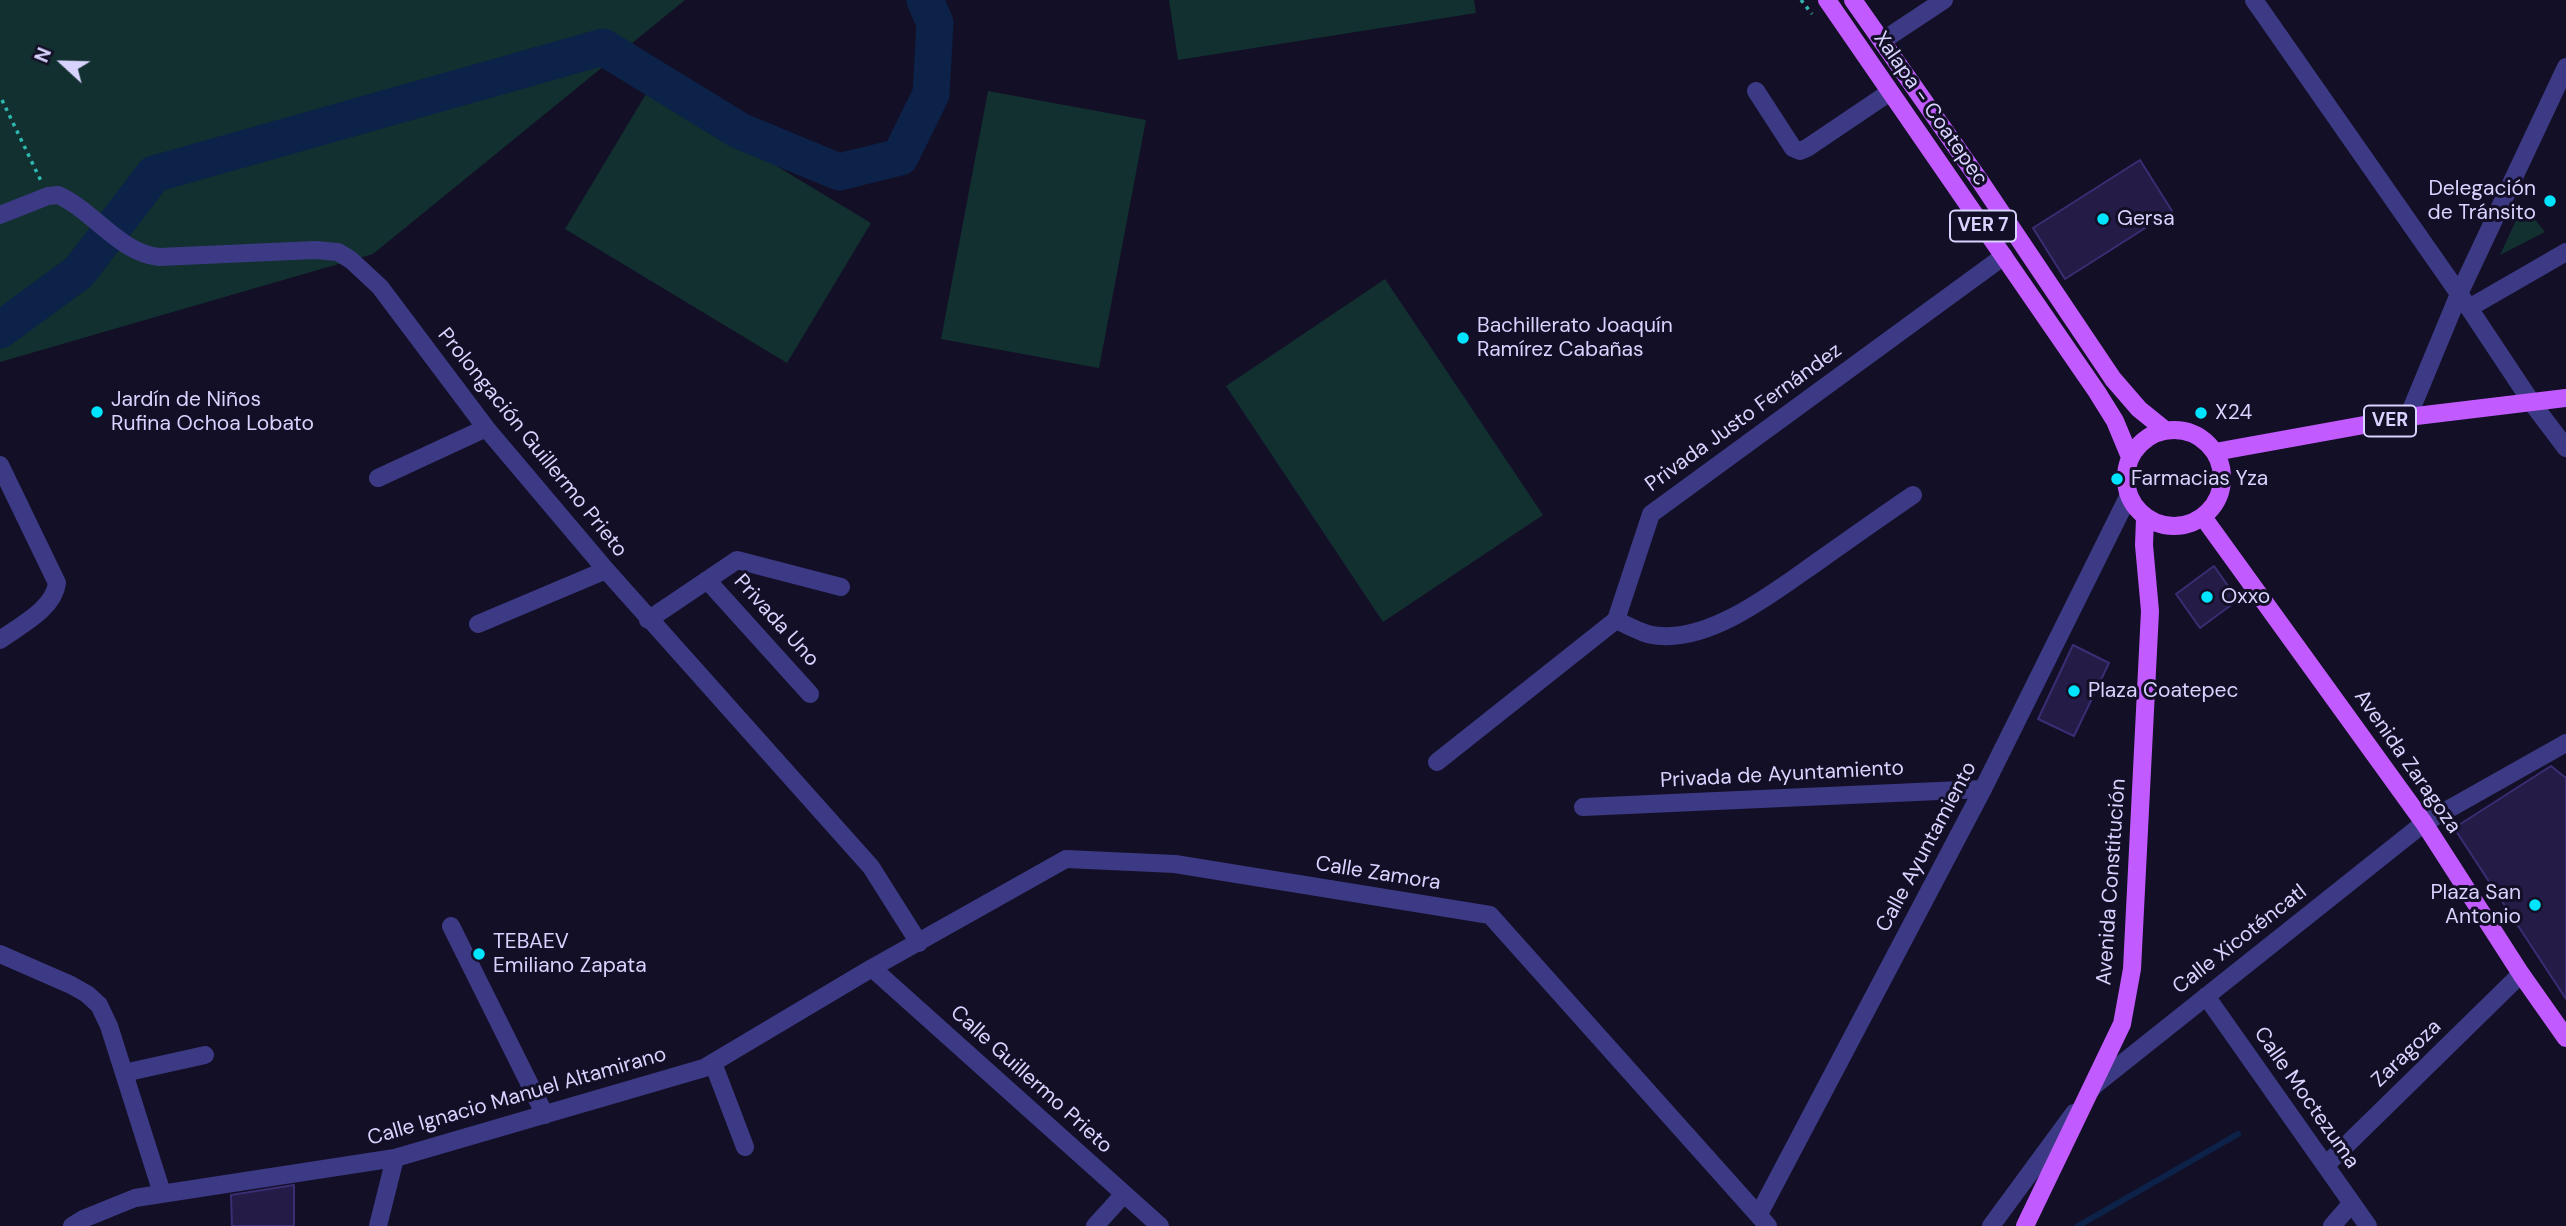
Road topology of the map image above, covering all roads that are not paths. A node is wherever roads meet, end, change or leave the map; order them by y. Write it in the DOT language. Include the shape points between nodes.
graph roads {
  1 [pos="1827,0"];
  2 [pos="1853,0"];
  3 [pos="1944,0"];
  4 [pos="2254,0"];
  5 [pos="1882,41"];
  6 [pos="2566,67"];
  7 [pos="1756,91"];
  8 [pos="1891,92"];
  9 [pos="0,215"];
  10 [pos="2566,252"];
  11 [pos="2004,256"];
  12 [pos="2464,301"];
  13 [pos="2566,398"];
  14 [pos="2532,403"];
  15 [pos="2407,417"];
  16 [pos="486,428"];
  17 [pos="2165,430"];
  18 [pos="2566,448"];
  19 [pos="2215,452"];
  20 [pos="2130,457"];
  21 [pos="0,465"];
  22 [pos="378,478"];
  23 [pos="1913,495"];
  24 [pos="2129,497"];
  25 [pos="2203,517"];
  26 [pos="2145,518"];
  27 [pos="606,570"];
  28 [pos="707,580"];
  29 [pos="841,587"];
  30 [pos="648,620"];
  31 [pos="1616,620"];
  32 [pos="478,624"];
  33 [pos="0,640"];
  34 [pos="810,694"];
  35 [pos="2566,743"];
  36 [pos="1437,762"];
  37 [pos="1983,789"];
  38 [pos="1583,807"];
  39 [pos="2424,823"];
  40 [pos="451,926"];
  41 [pos="919,943"];
  42 [pos="0,954"];
  43 [pos="872,968"];
  44 [pos="2521,974"];
  45 [pos="2206,996"];
  46 [pos="2566,1038"];
  47 [pos="205,1055"];
  48 [pos="713,1063"];
  49 [pos="124,1073"];
  50 [pos="2095,1085"];
  51 [pos="545,1115"];
  52 [pos="746,1147"];
  53 [pos="395,1158"];
  54 [pos="2326,1165"];
  55 [pos="162,1192"];
  56 [pos="1124,1194"];
  57 [pos="2352,1203"];
  58 [pos="1764,1220"];
  59 [pos="72,1226"];
  60 [pos="378,1226"];
  61 [pos="1095,1226"];
  62 [pos="1160,1226"];
  63 [pos="1991,1226"];
  64 [pos="2025,1226"];
  65 [pos="2332,1226"];
  66 [pos="2368,1226"];
  1 -- 8 [label="main road, Xalapa - Coatepec / VER 7"];
  2 -- 5 [label="main road, Xalapa - Coatepec / VER 7"];
  3 -- 5 [label="street"];
  4 -- 12 [label="street"];
  5 -- 17 [label="main road, Xalapa - Coatepec / VER 7" via="2113,379"];
  6 -- 12 [label="street"];
  7 -- 8 [label="street" via="1793,148 1800,150"];
  8 -- 11 [label="main road, Xalapa - Coatepec / VER 7"];
  9 -- 16 [label="street, Prolongación Guillermo Prieto" via="58,195 146,255 338,252 380,287"];
  10 -- 12 [label="street"];
  11 -- 20 [label="main road, Xalapa - Coatepec / VER 7" via="2115,421"];
  11 -- 31 [label="street, Privada Justo Fernández" via="1651,514"];
  12 -- 14 [label="street"];
  12 -- 15 [label="street"];
  13 -- 14 [label="main road, VER"];
  14 -- 15 [label="main road, VER"];
  14 -- 18 [label="street"];
  15 -- 19 [label="main road, VER"];
  16 -- 22 [label="street"];
  16 -- 27 [label="street, Prolongación Guillermo Prieto"];
  17 -- 19 [label="main road" via="2192,433"];
  17 -- 20 [label="main road" via="2139,444"];
  19 -- 25 [label="main road" via="2222,484 2217,500"];
  20 -- 24 [label="main road" via="2125,471"];
  21 -- 33 [label="street" via="57,583 43,608"];
  23 -- 31 [label="street" via="1727,620 1664,637"];
  24 -- 26 [label="main road"];
  24 -- 37 [label="street, Calle Ayuntamiento"];
  25 -- 26 [label="main road" via="2177,527"];
  25 -- 39 [label="main road, Avenida Zaragoza"];
  26 -- 50 [label="main road, Avenida Constitución" via="2150,611 2132,969 2122,1024"];
  27 -- 30 [label="street, Prolongación Guillermo Prieto"];
  27 -- 32 [label="street"];
  28 -- 29 [label="street" via="737,560"];
  28 -- 30 [label="street"];
  28 -- 34 [label="street, Privada Uno"];
  30 -- 41 [label="street, Prolongación Guillermo Prieto" via="871,867"];
  31 -- 36 [label="street"];
  35 -- 39 [label="street, Calle Xicoténcatl"];
  37 -- 38 [label="street, Privada de Ayuntamiento"];
  37 -- 58 [label="street, Calle Ayuntamiento"];
  39 -- 44 [label="main road, Avenida Zaragoza"];
  39 -- 45 [label="street, Calle Xicoténcatl"];
  40 -- 51 [label="street"];
  41 -- 43 [label="street, Calle Zamora"];
  41 -- 58 [label="street, Calle Zamora" via="1066,859 1175,864 1490,915"];
  42 -- 49 [label="street" via="93,999 109,1026"];
  43 -- 48 [label="street, Calle Ignacio Manuel Altamirano"];
  43 -- 56 [label="street, Calle Guillermo Prieto"];
  44 -- 46 [label="main road, Avenida Zaragoza"];
  44 -- 54 [label="street, Zaragoza"];
  45 -- 50 [label="street, Calle Xicoténcatl"];
  45 -- 54 [label="street, Calle Moctezuma"];
  47 -- 49 [label="street"];
  48 -- 51 [label="street, Calle Ignacio Manuel Altamirano"];
  48 -- 52 [label="street"];
  49 -- 55 [label="street"];
  50 -- 63 [label="street, Calle Xicoténcatl"];
  50 -- 64 [label="main road, Avenida Constitución"];
  51 -- 53 [label="street, Calle Ignacio Manuel Altamirano"];
  53 -- 55 [label="street, Calle Ignacio Manuel Altamirano"];
  53 -- 60 [label="street"];
  54 -- 57 [label="street, Calle Moctezuma"];
  55 -- 59 [label="street, Calle Ignacio Manuel Altamirano" via="115,1204"];
  56 -- 61 [label="street"];
  56 -- 62 [label="street, Calle Guillermo Prieto"];
  57 -- 65 [label="street"];
  57 -- 66 [label="street, Calle Moctezuma"];
}
